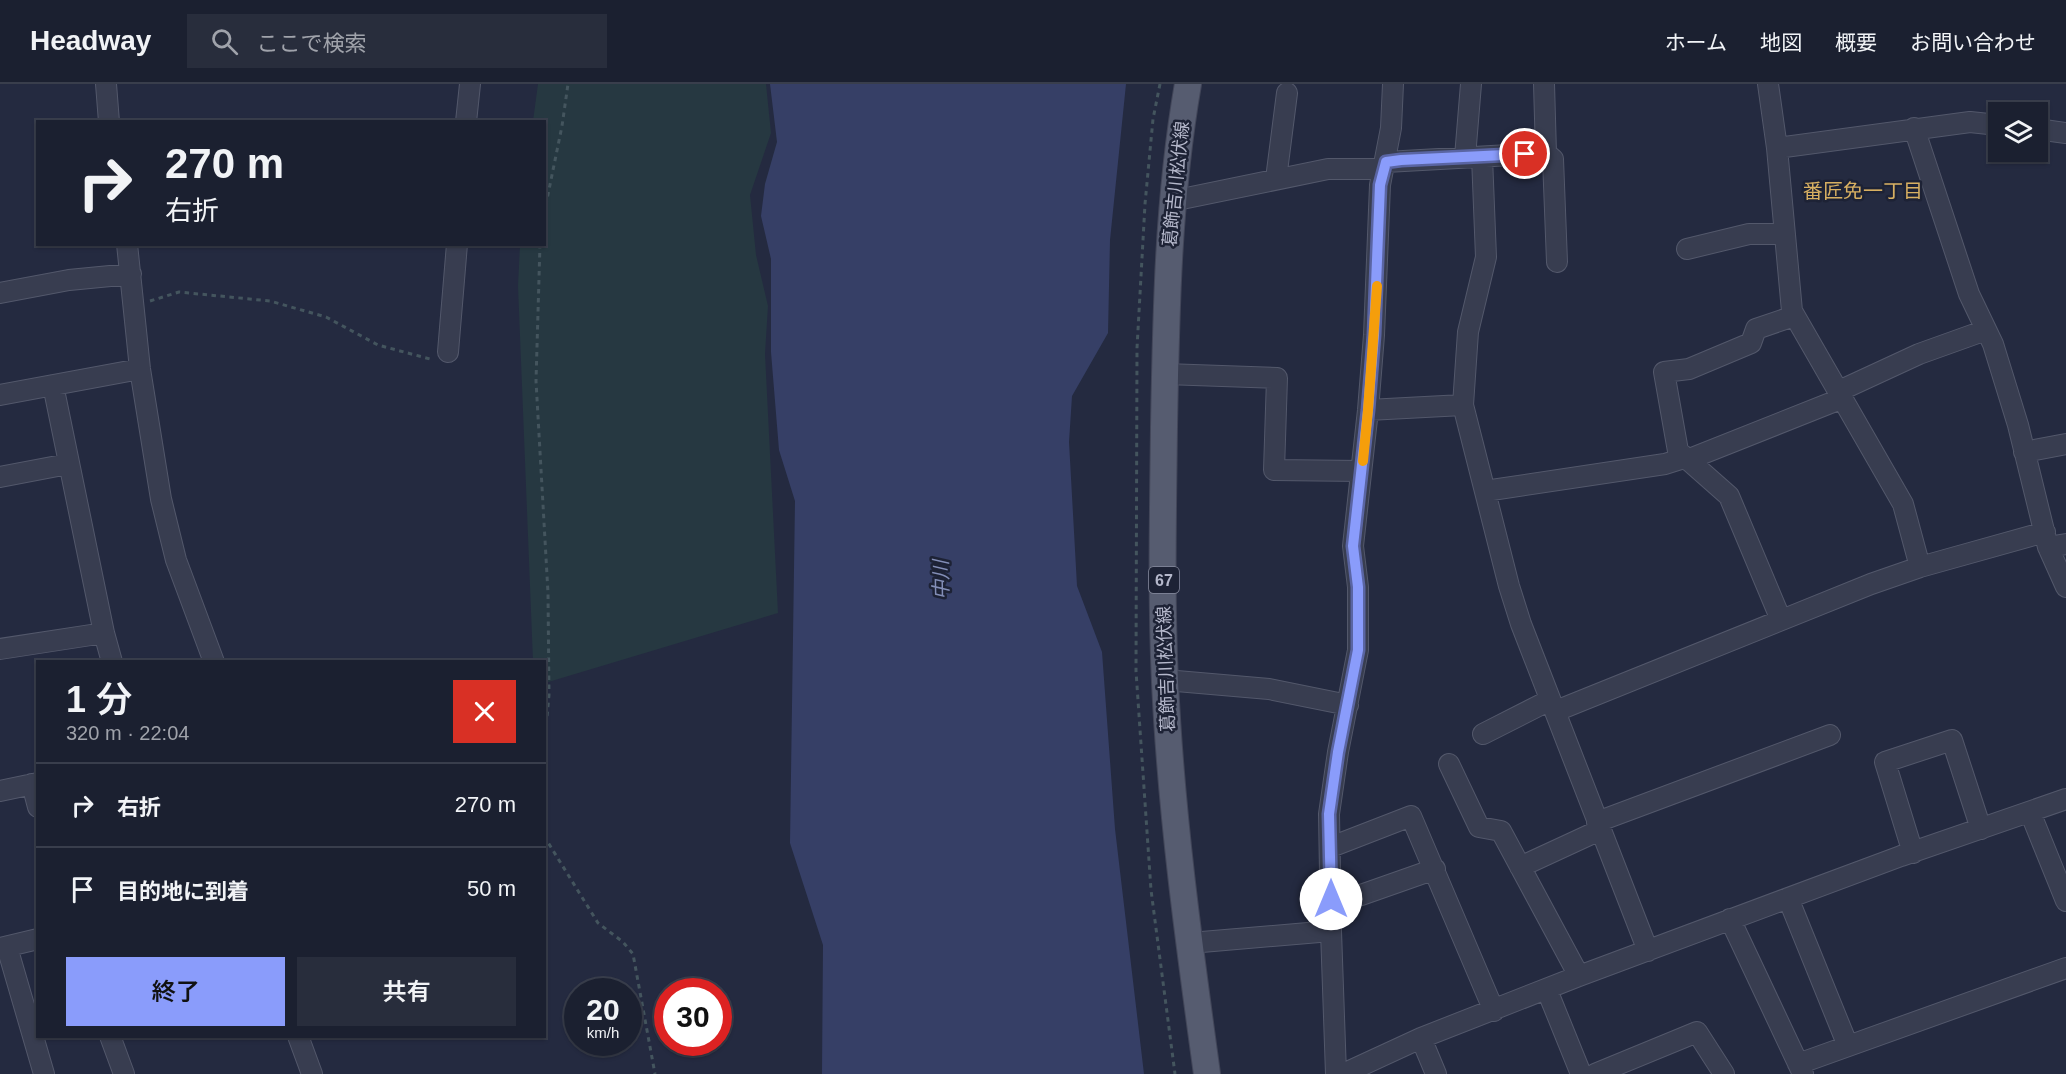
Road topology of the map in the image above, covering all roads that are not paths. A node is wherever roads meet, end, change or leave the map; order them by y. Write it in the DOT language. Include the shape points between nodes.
graph roads {
  1 [pos="106,84"];
  2 [pos="470,84"];
  3 [pos="1188,84"];
  4 [pos="1394,84"];
  5 [pos="1471,84"];
  6 [pos="1544,84"];
  7 [pos="1768,84"];
  8 [pos="1287,93"];
  9 [pos="109,120"];
  10 [pos="466,120"];
  11 [pos="1988,124"];
  12 [pos="1914,128"];
  13 [pos="2048,131"];
  14 [pos="2066,133"];
  15 [pos="1777,148"];
  16 [pos="1546,153"];
  17 [pos="1474,157"];
  18 [pos="1384,166"];
  19 [pos="1276,179"];
  20 [pos="1172,201"];
  21 [pos="1784,234"];
  22 [pos="127,246"];
  23 [pos="457,246"];
  24 [pos="1687,249"];
  25 [pos="1557,262"];
  26 [pos="131,274"];
  27 [pos="0,293"];
  28 [pos="1794,316"];
  29 [pos="1986,330"];
  30 [pos="448,352"];
  31 [pos="140,369"];
  32 [pos="1165,374"];
  33 [pos="53,385"];
  34 [pos="0,395"];
  35 [pos="1841,395"];
  36 [pos="1463,405"];
  37 [pos="1368,410"];
  38 [pos="2066,444"];
  39 [pos="2024,452"];
  40 [pos="1686,459"];
  41 [pos="68,464"];
  42 [pos="1361,471"];
  43 [pos="0,477"];
  44 [pos="1485,491"];
  45 [pos="2053,541"];
  46 [pos="1920,567"];
  47 [pos="2066,587"];
  48 [pos="1781,620"];
  49 [pos="104,633"];
  50 [pos="0,649"];
  51 [pos="111,660"];
  52 [pos="213,660"];
  53 [pos="1165,681"];
  54 [pos="1348,705"];
  55 [pos="1553,706"];
  56 [pos="1483,734"];
  57 [pos="1830,735"];
  58 [pos="1449,764"];
  59 [pos="35,784"];
  60 [pos="0,791"];
  61 [pos="2066,799"];
  62 [pos="2030,813"];
  63 [pos="1599,826"];
  64 [pos="1981,829"];
  65 [pos="1331,847"];
  66 [pos="1912,853"];
  67 [pos="1520,867"];
  68 [pos="1435,869"];
  69 [pos="1788,898"];
  70 [pos="1331,899"];
  71 [pos="2066,901"];
  72 [pos="1730,919"];
  73 [pos="1330,931"];
  74 [pos="36,940"];
  75 [pos="1190,943"];
  76 [pos="4,948"];
  77 [pos="1648,951"];
  78 [pos="2066,968"];
  79 [pos="1579,976"];
  80 [pos="1547,990"];
  81 [pos="1494,1011"];
  82 [pos="111,1038"];
  83 [pos="299,1038"];
  84 [pos="1421,1038"];
  85 [pos="1848,1046"];
  86 [pos="1801,1069"];
  87 [pos="44,1074"];
  88 [pos="124,1074"];
  89 [pos="312,1074"];
  90 [pos="1207,1074"];
  91 [pos="1336,1074"];
  92 [pos="1342,1074"];
  93 [pos="1436,1074"];
  94 [pos="1581,1074"];
  95 [pos="1594,1074"];
  96 [pos="1724,1074"];
  1 -- 9 [label="street"];
  2 -- 10 [label="street"];
  3 -- 20 [label="main road, 葛飾吉川松伏線 / 67"];
  4 -- 18 [label="street"];
  5 -- 17 [label="street"];
  6 -- 16 [label="street"];
  7 -- 15 [label="street"];
  8 -- 19 [label="street"];
  11 -- 12 [label="street"];
  12 -- 15 [label="street"];
  12 -- 29 [label="street" via="1969,294"];
  13 -- 14 [label="street"];
  15 -- 21 [label="street"];
  16 -- 17 [label="street"];
  16 -- 25 [label="street" via="1553,159"];
  17 -- 18 [label="street"];
  17 -- 36 [label="street" via="1486,257 1468,332"];
  18 -- 19 [label="street" via="1328,169"];
  18 -- 37 [label="street"];
  19 -- 20 [label="street"];
  20 -- 32 [label="main road, 葛飾吉川松伏線 / 67"];
  21 -- 24 [label="street" via="1749,234"];
  21 -- 28 [label="street"];
  22 -- 26 [label="street"];
  23 -- 30 [label="street"];
  26 -- 27 [label="street"];
  26 -- 31 [label="street"];
  28 -- 35 [label="street"];
  28 -- 40 [label="street" via="1756,329 1750,343 1689,369 1664,372 1678,451"];
  29 -- 35 [label="street" via="1919,354"];
  29 -- 39 [label="street"];
  31 -- 33 [label="street"];
  31 -- 52 [label="street" via="149,434 176,560"];
  32 -- 42 [label="street" via="1277,378 1274,470"];
  32 -- 53 [label="main road, 葛飾吉川松伏線 / 67"];
  33 -- 34 [label="street"];
  33 -- 41 [label="street"];
  35 -- 40 [label="street"];
  35 -- 46 [label="street" via="1903,504"];
  36 -- 37 [label="street"];
  36 -- 44 [label="street"];
  37 -- 42 [label="street"];
  38 -- 39 [label="street"];
  39 -- 45 [label="street"];
  40 -- 44 [label="street"];
  40 -- 48 [label="street" via="1729,496"];
  41 -- 43 [label="street"];
  41 -- 49 [label="street"];
  42 -- 54 [label="street" via="1353,546 1358,587 1358,650"];
  44 -- 55 [label="street" via="1518,614"];
  45 -- 46 [label="street"];
  45 -- 47 [label="street"];
  46 -- 48 [label="street"];
  48 -- 55 [label="street"];
  49 -- 50 [label="street"];
  49 -- 51 [label="street"];
  53 -- 54 [label="street" via="1269,689"];
  53 -- 75 [label="main road, 葛飾吉川松伏線 / 67" via="1174,822"];
  54 -- 65 [label="street" via="1329,814"];
  55 -- 56 [label="street"];
  55 -- 63 [label="street"];
  57 -- 63 [label="street"];
  58 -- 67 [label="street" via="1479,827 1501,831"];
  59 -- 60 [label="street"];
  61 -- 62 [label="street"];
  62 -- 64 [label="street"];
  62 -- 71 [label="street"];
  63 -- 67 [label="street"];
  63 -- 77 [label="street"];
  64 -- 66 [label="street"];
  64 -- 66 [label="street" via="1952,740 1884,762"];
  65 -- 68 [label="street" via="1411,816"];
  65 -- 70 [label="street"];
  66 -- 69 [label="street"];
  67 -- 79 [label="street"];
  68 -- 70 [label="street" via="1361,895"];
  68 -- 81 [label="street"];
  69 -- 72 [label="street"];
  69 -- 85 [label="street"];
  70 -- 73 [label="street"];
  72 -- 77 [label="street"];
  72 -- 86 [label="street"];
  73 -- 75 [label="street"];
  73 -- 91 [label="street"];
  74 -- 76 [label="street"];
  75 -- 90 [label="main road, 葛飾吉川松伏線 / 67"];
  76 -- 87 [label="street"];
  77 -- 79 [label="street"];
  78 -- 85 [label="street"];
  79 -- 80 [label="street"];
  80 -- 81 [label="street"];
  80 -- 94 [label="street"];
  81 -- 84 [label="street"];
  82 -- 88 [label="street"];
  83 -- 89 [label="street"];
  84 -- 92 [label="street"];
  84 -- 93 [label="street"];
  85 -- 86 [label="street"];
  95 -- 96 [label="street" via="1697,1032"];
}
